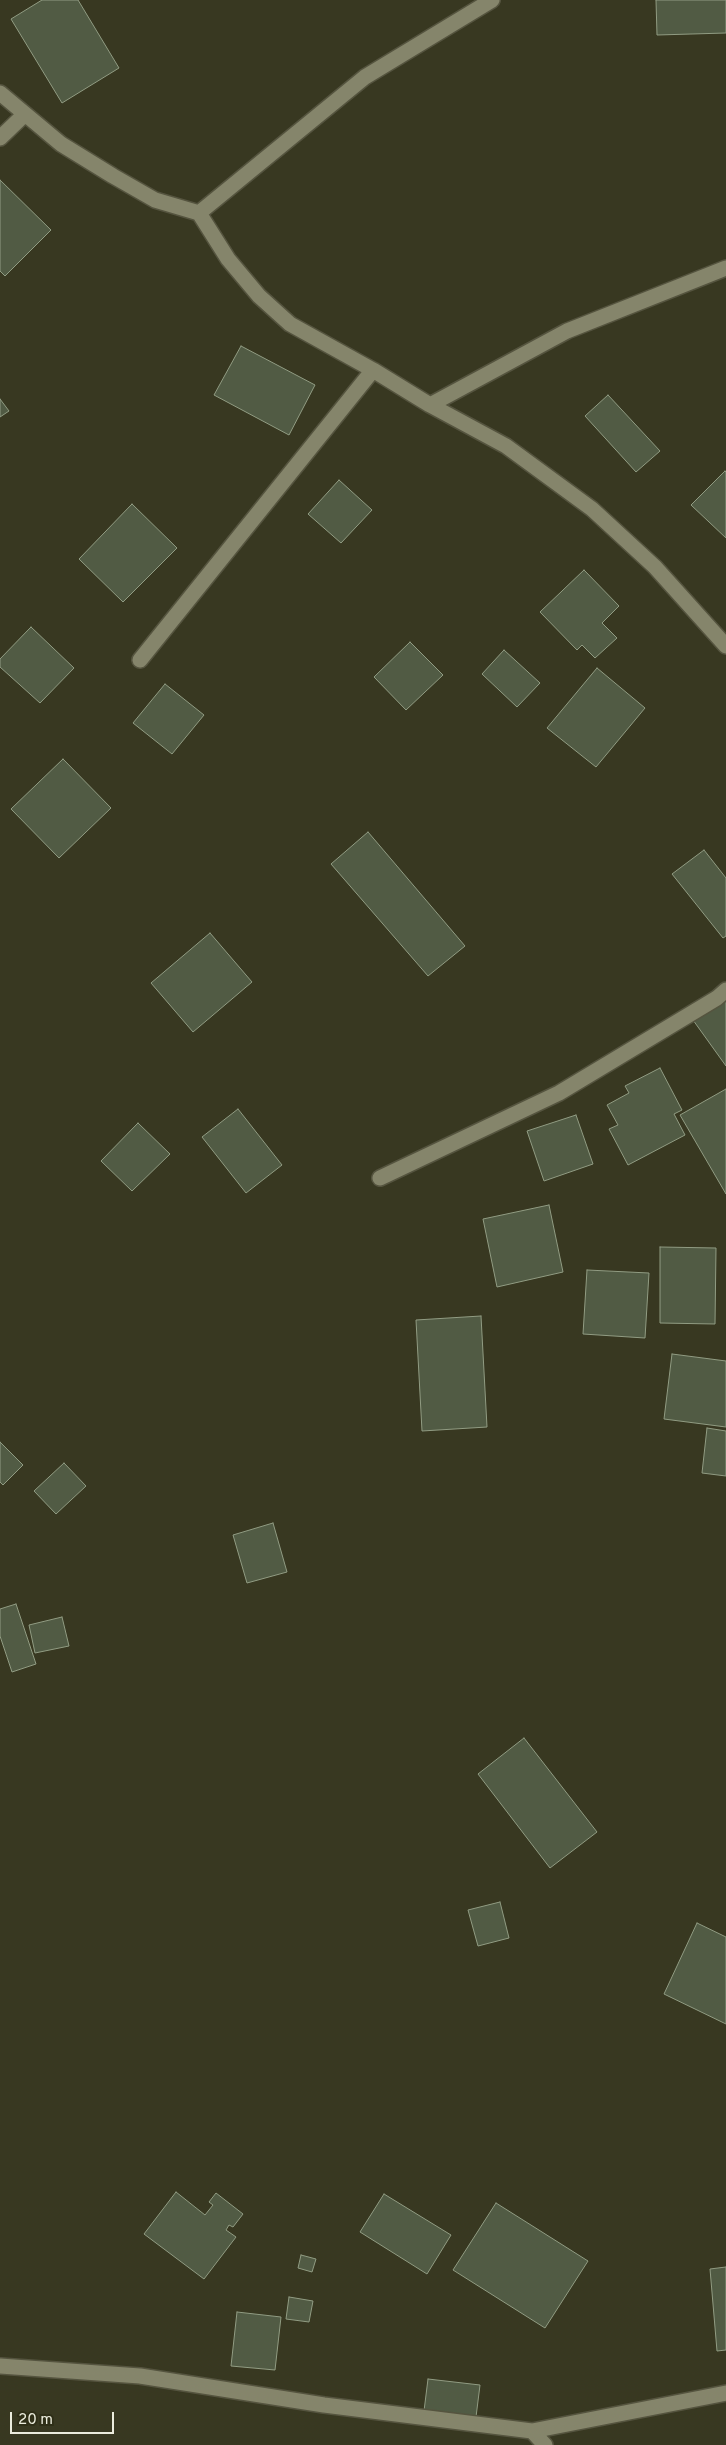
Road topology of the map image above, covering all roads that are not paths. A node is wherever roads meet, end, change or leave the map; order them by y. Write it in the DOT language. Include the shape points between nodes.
graph roads {
  1 [pos="492,0"];
  2 [pos="0,93"];
  3 [pos="25,114"];
  4 [pos="0,138"];
  5 [pos="199,213"];
  6 [pos="726,268"];
  7 [pos="373,370"];
  8 [pos="430,405"];
  9 [pos="726,646"];
  10 [pos="140,660"];
  11 [pos="726,990"];
  12 [pos="380,1178"];
  13 [pos="0,2366"];
  14 [pos="726,2393"];
  15 [pos="532,2431"];
  16 [pos="544,2445"];
  1 -- 5 [label="street" via="365,77"];
  2 -- 3 [label="street"];
  3 -- 4 [label="street"];
  3 -- 5 [label="street" via="61,144 155,200"];
  5 -- 7 [label="street" via="228,259 259,296 290,324"];
  6 -- 8 [label="street" via="567,331"];
  7 -- 8 [label="street"];
  7 -- 10 [label="street"];
  8 -- 9 [label="street" via="506,446 592,509 655,567"];
  11 -- 12 [label="street" via="559,1093"];
  13 -- 15 [label="street" via="140,2376 324,2405"];
  14 -- 15 [label="street"];
  15 -- 16 [label="street"];
}
